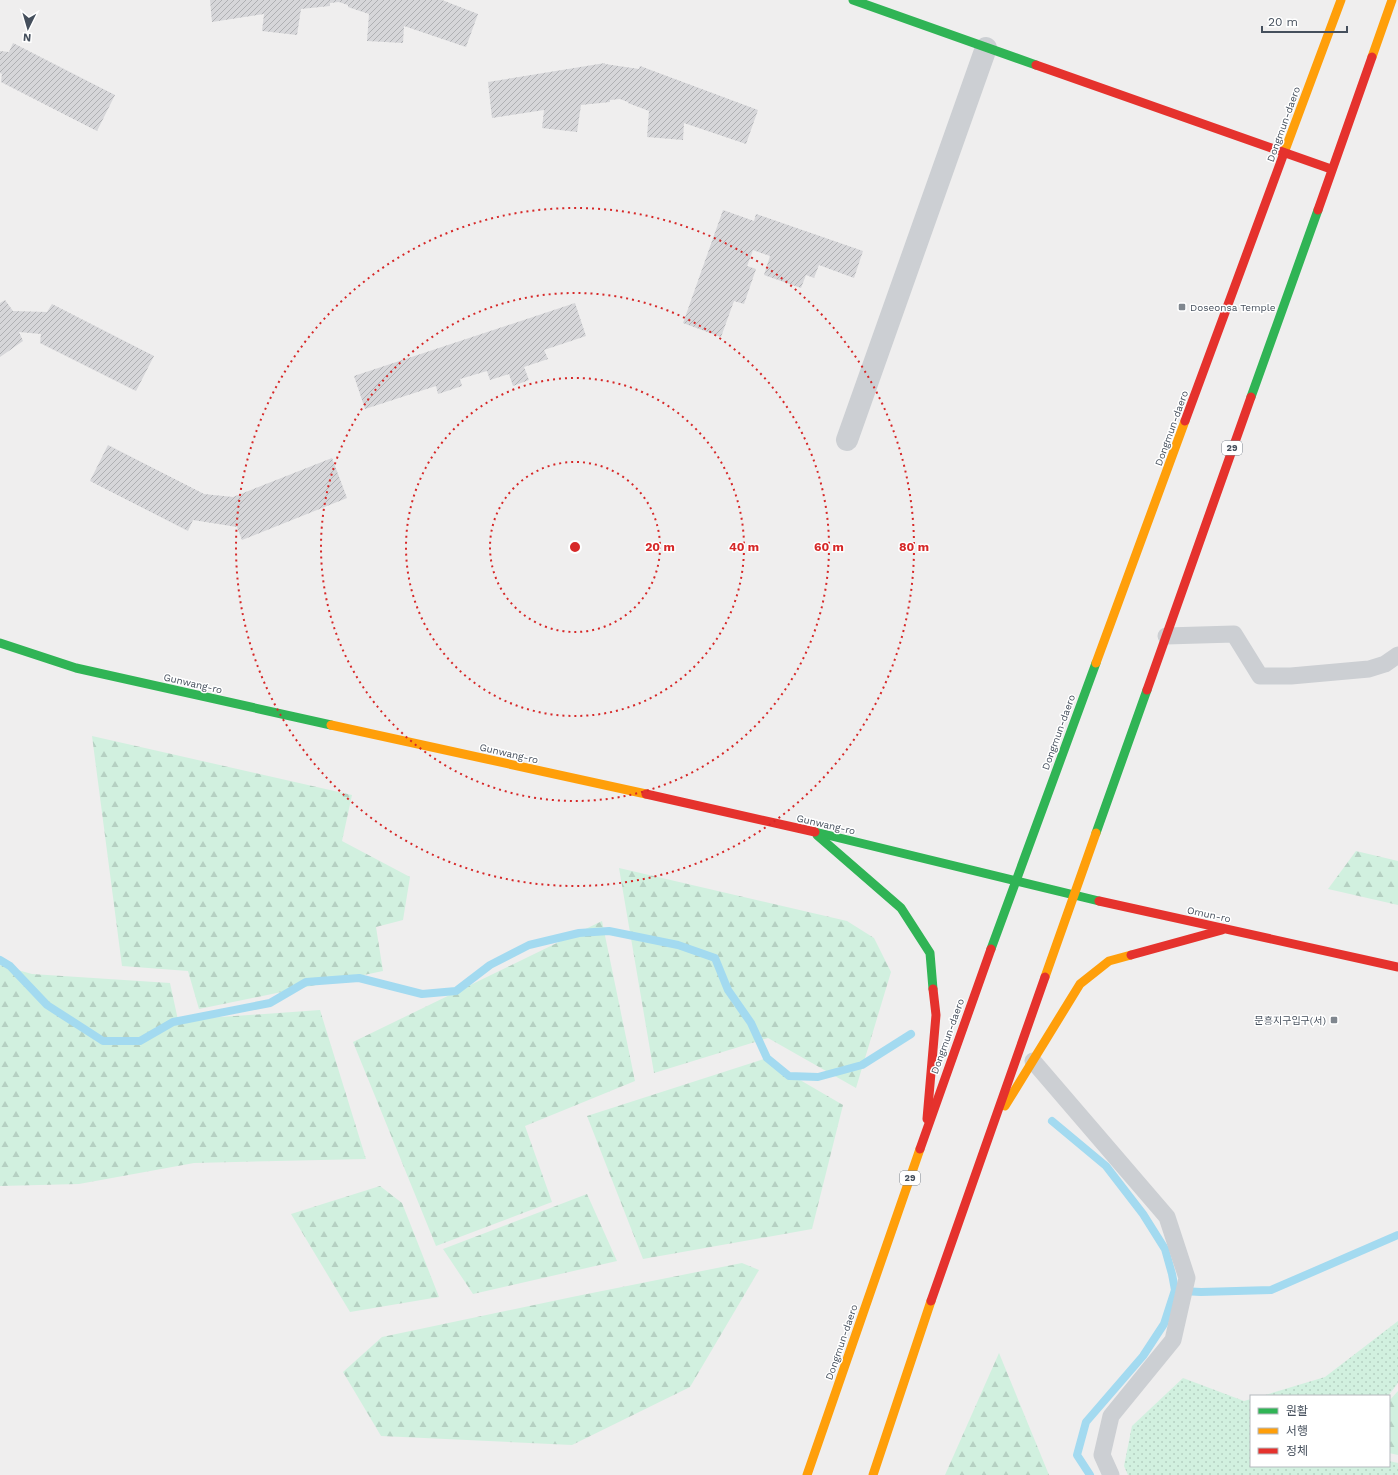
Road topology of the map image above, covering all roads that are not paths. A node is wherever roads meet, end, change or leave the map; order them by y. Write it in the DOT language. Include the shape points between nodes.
graph roads {
  1 [pos="853,0"];
  2 [pos="1341,0"];
  3 [pos="1392,0"];
  4 [pos="986,48"];
  5 [pos="1285,152"];
  6 [pos="1331,169"];
  7 [pos="847,440"];
  8 [pos="1166,636"];
  9 [pos="0,643"];
  10 [pos="1398,655"];
  11 [pos="815,832"];
  12 [pos="1015,882"];
  13 [pos="1074,896"];
  14 [pos="1226,929"];
  15 [pos="1398,967"];
  16 [pos="1033,1061"];
  17 [pos="993,1126"];
  18 [pos="925,1133"];
  19 [pos="807,1475"];
  20 [pos="873,1475"];
  21 [pos="1111,1475"];
  1 -- 4 [label="main road"];
  2 -- 5 [label="main road, Dongmun-daero / 29"];
  3 -- 6 [label="main road, 29"];
  4 -- 5 [label="main road"];
  4 -- 7 [label="street"];
  5 -- 6 [label="main road"];
  5 -- 12 [label="main road, Dongmun-daero / 29"];
  6 -- 8 [label="main road, 29"];
  8 -- 10 [label="lane" via="1234,634 1260,676 1369,669 1385,664"];
  8 -- 13 [label="main road, 29"];
  9 -- 11 [label="main road, Gunwang-ro" via="76,668"];
  11 -- 12 [label="main road, Gunwang-ro"];
  11 -- 18 [label="main road" via="901,908 930,953 936,1014"];
  12 -- 13 [label="main road, Omun-ro"];
  12 -- 18 [label="main road, Dongmun-daero / 29"];
  13 -- 14 [label="main road, Omun-ro"];
  13 -- 17 [label="main road, 29"];
  14 -- 15 [label="main road, Omun-ro"];
  14 -- 16 [label="main road" via="1109,961 1080,984"];
  16 -- 17 [label="main road"];
  16 -- 21 [label="lane" via="1167,1217 1187,1278 1173,1340 1111,1416 1102,1455"];
  17 -- 20 [label="main road, 29"];
  18 -- 19 [label="main road, Dongmun-daero / 29"];
}
